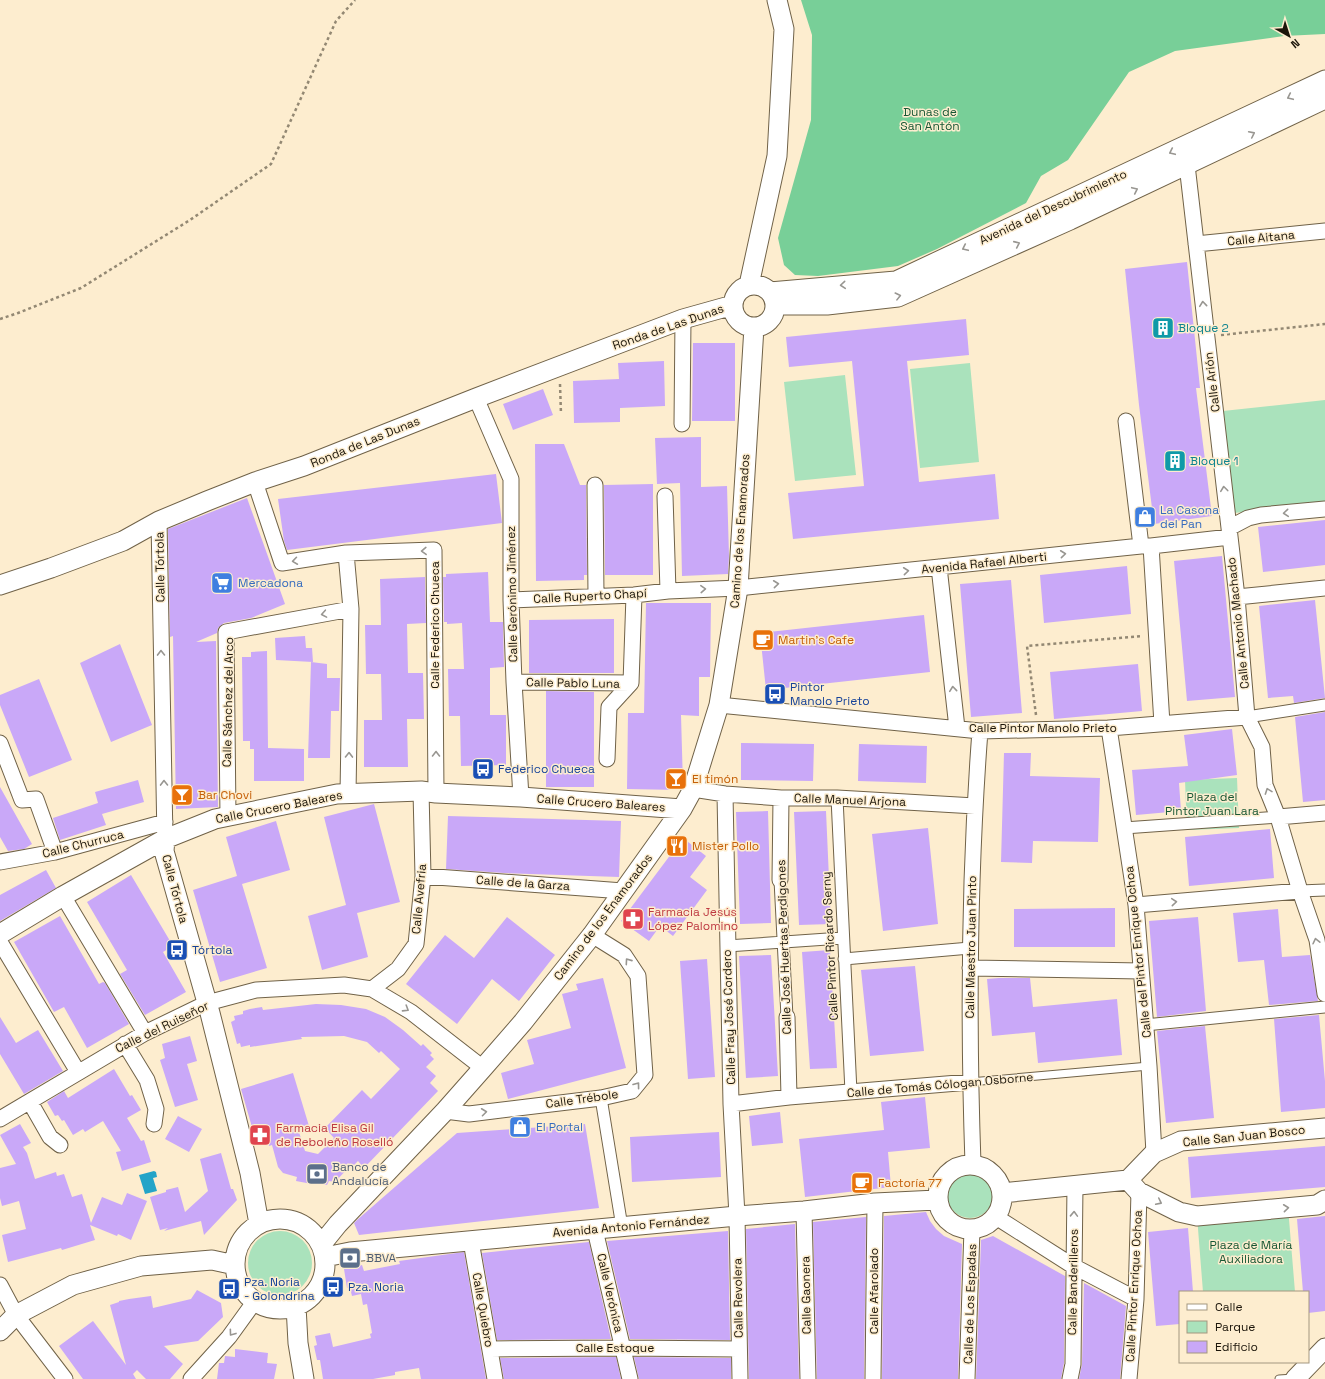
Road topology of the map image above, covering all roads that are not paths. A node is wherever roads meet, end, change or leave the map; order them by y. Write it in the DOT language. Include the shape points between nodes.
graph roads {
  1 [pos="777,0"];
  2 [pos="1325,80"];
  3 [pos="1325,99"];
  4 [pos="1187,165"];
  5 [pos="1325,231"];
  6 [pos="1196,244"];
  7 [pos="749,285"];
  8 [pos="772,298"];
  9 [pos="733,305"];
  10 [pos="683,319"];
  11 [pos="754,327"];
  12 [pos="476,398"];
  13 [pos="1126,421"];
  14 [pos="682,424"];
  15 [pos="254,482"];
  16 [pos="595,485"];
  17 [pos="665,496"];
  18 [pos="1325,509"];
  19 [pos="159,521"];
  20 [pos="1229,532"];
  21 [pos="1146,546"];
  22 [pos="346,553"];
  23 [pos="939,567"];
  24 [pos="0,585"];
  25 [pos="738,588"];
  26 [pos="1325,588"];
  27 [pos="668,591"];
  28 [pos="634,595"];
  29 [pos="596,596"];
  30 [pos="1237,597"];
  31 [pos="511,600"];
  32 [pos="351,610"];
  33 [pos="514,682"];
  34 [pos="632,683"];
  35 [pos="719,705"];
  36 [pos="1325,705"];
  37 [pos="1247,718"];
  38 [pos="1162,724"];
  39 [pos="957,728"];
  40 [pos="1108,728"];
  41 [pos="980,731"];
  42 [pos="0,742"];
  43 [pos="607,759"];
  44 [pos="693,789"];
  45 [pos="429,792"];
  46 [pos="348,794"];
  47 [pos="725,794"];
  48 [pos="521,797"];
  49 [pos="781,798"];
  50 [pos="837,798"];
  51 [pos="975,806"];
  52 [pos="682,809"];
  53 [pos="1325,813"];
  54 [pos="228,816"];
  55 [pos="1278,817"];
  56 [pos="1124,828"];
  57 [pos="165,830"];
  58 [pos="55,852"];
  59 [pos="0,862"];
  60 [pos="423,876"];
  61 [pos="780,880"];
  62 [pos="1325,890"];
  63 [pos="623,891"];
  64 [pos="1300,891"];
  65 [pos="63,896"];
  66 [pos="1136,905"];
  67 [pos="0,934"];
  68 [pos="592,935"];
  69 [pos="842,938"];
  70 [pos="0,942"];
  71 [pos="783,942"];
  72 [pos="727,946"];
  73 [pos="970,948"];
  74 [pos="844,958"];
  75 [pos="970,968"];
  76 [pos="1140,971"];
  77 [pos="372,989"];
  78 [pos="1325,994"];
  79 [pos="207,1003"];
  80 [pos="1325,1007"];
  81 [pos="787,1017"];
  82 [pos="1145,1025"];
  83 [pos="145,1033"];
  84 [pos="125,1044"];
  85 [pos="1149,1066"];
  86 [pos="484,1068"];
  87 [pos="78,1072"];
  88 [pos="970,1082"];
  89 [pos="851,1092"];
  90 [pos="789,1097"];
  91 [pos="601,1098"];
  92 [pos="30,1102"];
  93 [pos="731,1104"];
  94 [pos="445,1111"];
  95 [pos="0,1119"];
  96 [pos="154,1124"];
  97 [pos="1325,1128"];
  98 [pos="60,1145"];
  99 [pos="1154,1153"];
  100 [pos="973,1164"];
  101 [pos="1075,1185"];
  102 [pos="1134,1186"];
  103 [pos="1002,1193"];
  104 [pos="937,1200"];
  105 [pos="1325,1200"];
  106 [pos="875,1203"];
  107 [pos="804,1211"];
  108 [pos="737,1216"];
  109 [pos="996,1217"];
  110 [pos="259,1224"];
  111 [pos="622,1227"];
  112 [pos="972,1229"];
  113 [pos="595,1230"];
  114 [pos="471,1241"];
  115 [pos="323,1251"];
  116 [pos="235,1265"];
  117 [pos="1073,1266"];
  118 [pos="0,1285"];
  119 [pos="1136,1299"];
  120 [pos="254,1301"];
  121 [pos="296,1306"];
  122 [pos="16,1316"];
  123 [pos="0,1331"];
  124 [pos="622,1348"];
  125 [pos="1325,1348"];
  126 [pos="490,1349"];
  127 [pos="739,1349"];
  128 [pos="1309,1362"];
  129 [pos="1308,1363"];
  130 [pos="1290,1378"];
  131 [pos="65,1379"];
  132 [pos="191,1379"];
  133 [pos="304,1379"];
  134 [pos="496,1379"];
  135 [pos="630,1379"];
  136 [pos="740,1379"];
  137 [pos="808,1379"];
  138 [pos="874,1379"];
  139 [pos="967,1379"];
  140 [pos="1070,1379"];
  141 [pos="1129,1379"];
  1 -- 7 [label="street" via="784,29 777,156"];
  2 -- 8 [label="street, Avenida del Descubrimiento, one-way" via="896,281"];
  4 -- 3 [label="street, Avenida del Descubrimiento, one-way"];
  4 -- 6 [label="street, Calle Arión"];
  8 -- 4 [label="street, Avenida del Descubrimiento, one-way" via="827,304 898,297"];
  5 -- 6 [label="street, Calle Aitana"];
  20 -- 6 [label="street, Calle Arión, one-way"];
  7 -- 8 [label="street" via="760,286"];
  7 -- 9 [label="street" via="738,292"];
  8 -- 11 [label="street" via="774,312 771,318"];
  9 -- 10 [label="street, Ronda de Las Dunas"];
  9 -- 11 [label="street" via="736,317 747,326"];
  10 -- 12 [label="street, Ronda de Las Dunas"];
  10 -- 14 [label="street"];
  11 -- 25 [label="street, Camino de los Enamorados"];
  12 -- 15 [label="street, Ronda de Las Dunas" via="304,466"];
  12 -- 31 [label="street, Calle Gerónimo Jiménez" via="511,479"];
  13 -- 21 [label="street"];
  15 -- 19 [label="street, Ronda de Las Dunas"];
  22 -- 15 [label="street, Calle Federico Chueca, one-way" via="282,562"];
  16 -- 29 [label="street"];
  17 -- 27 [label="street"];
  18 -- 20 [label="street, Avenida Rafael Alberti, one-way" via="1248,518"];
  19 -- 24 [label="street, Ronda de Las Dunas" via="123,541"];
  57 -- 19 [label="street, Calle Tórtola, one-way"];
  20 -- 21 [label="street, Avenida Rafael Alberti"];
  20 -- 30 [label="street, Calle Antonio Machado"];
  23 -- 21 [label="street, Avenida Rafael Alberti, one-way"];
  21 -- 38 [label="street"];
  22 -- 32 [label="street"];
  45 -- 22 [label="street, Calle Federico Chueca, one-way" via="434,550"];
  25 -- 23 [label="street, Avenida Rafael Alberti, one-way"];
  39 -- 23 [label="street, one-way"];
  27 -- 25 [label="street, Avenida Rafael Alberti, one-way"];
  25 -- 35 [label="street, Camino de los Enamorados"];
  26 -- 30 [label="street"];
  27 -- 28 [label="street, Calle Ruperto Chapí"];
  28 -- 29 [label="street, Calle Ruperto Chapí"];
  28 -- 34 [label="street"];
  29 -- 31 [label="street, Calle Ruperto Chapí"];
  30 -- 37 [label="street, Calle Antonio Machado"];
  31 -- 33 [label="street, Calle Gerónimo Jiménez"];
  46 -- 32 [label="street, one-way"];
  32 -- 54 [label="street, Calle Sánchez del Arco, one-way" via="226,632"];
  33 -- 34 [label="street, Calle Pablo Luna"];
  33 -- 48 [label="street, Calle Gerónimo Jiménez"];
  34 -- 43 [label="street" via="609,707"];
  35 -- 39 [label="street, Calle Pintor Manolo Prieto"];
  35 -- 44 [label="street, Camino de los Enamorados"];
  36 -- 37 [label="street"];
  37 -- 38 [label="street, Calle Pintor Manolo Prieto"];
  55 -- 37 [label="street, one-way" via="1266,785 1262,747"];
  38 -- 40 [label="street, Calle Pintor Manolo Prieto"];
  39 -- 41 [label="street, Calle Pintor Manolo Prieto"];
  40 -- 41 [label="street, Calle Pintor Manolo Prieto"];
  40 -- 56 [label="street, Calle del Pintor Enrique Ochoa"];
  41 -- 51 [label="street, Calle Maestro Juan Pinto"];
  42 -- 58 [label="street" via="22,800 36,799"];
  44 -- 47 [label="street, Calle Manuel Arjona"];
  44 -- 52 [label="street, Camino de los Enamorados"];
  45 -- 46 [label="street, Calle Crucero Baleares"];
  45 -- 48 [label="street, Calle Crucero Baleares"];
  45 -- 60 [label="street, Calle Avefria"];
  46 -- 54 [label="street, Calle Crucero Baleares"];
  47 -- 49 [label="street, Calle Manuel Arjona"];
  47 -- 72 [label="street, Calle Fray José Cordero"];
  48 -- 52 [label="street, Calle Crucero Baleares"];
  49 -- 50 [label="street, Calle Manuel Arjona"];
  49 -- 61 [label="street, Calle José Huertas Perdigones"];
  50 -- 51 [label="street, Calle Manuel Arjona"];
  50 -- 69 [label="street, Calle Pintor Ricardo Serny"];
  51 -- 73 [label="street, Calle Maestro Juan Pinto"];
  52 -- 63 [label="street, Camino de los Enamorados"];
  53 -- 55 [label="street"];
  54 -- 57 [label="street, Calle Crucero Baleares"];
  55 -- 56 [label="street"];
  55 -- 64 [label="street"];
  56 -- 66 [label="street, Calle del Pintor Enrique Ochoa"];
  57 -- 58 [label="street, Calle Churruca"];
  57 -- 65 [label="street, Calle Crucero Baleares"];
  57 -- 79 [label="street, Calle Tórtola" via="164,851"];
  58 -- 59 [label="street, Calle Churruca"];
  60 -- 63 [label="street, Calle de la Garza"];
  60 -- 77 [label="street, Calle Avefria" via="416,944 398,969"];
  61 -- 71 [label="street, Calle José Huertas Perdigones"];
  62 -- 64 [label="street"];
  63 -- 68 [label="street, Camino de los Enamorados"];
  66 -- 64 [label="street, one-way"];
  78 -- 64 [label="street, one-way" via="1317,940"];
  65 -- 67 [label="street, Calle Crucero Baleares"];
  65 -- 83 [label="street"];
  66 -- 76 [label="street, Calle del Pintor Enrique Ochoa"];
  68 -- 86 [label="street, Camino de los Enamorados"];
  91 -- 68 [label="street, Calle Trébole, one-way" via="632,1092 645,1075 638,976 624,955"];
  69 -- 71 [label="street"];
  69 -- 74 [label="street, Calle Pintor Ricardo Serny"];
  70 -- 87 [label="street"];
  71 -- 72 [label="street"];
  71 -- 81 [label="street, Calle José Huertas Perdigones"];
  72 -- 93 [label="street, Calle Fray José Cordero"];
  73 -- 74 [label="street"];
  73 -- 75 [label="street, Calle Maestro Juan Pinto"];
  74 -- 89 [label="street, Calle Pintor Ricardo Serny"];
  75 -- 76 [label="street"];
  75 -- 88 [label="street, Calle Maestro Juan Pinto"];
  76 -- 82 [label="street, Calle del Pintor Enrique Ochoa"];
  77 -- 79 [label="street, Calle del Ruiseñor" via="344,985 256,990"];
  77 -- 86 [label="street, Calle del Ruiseñor, one-way" via="411,1012"];
  79 -- 83 [label="street, Calle del Ruiseñor"];
  79 -- 110 [label="street, Calle Tórtola" via="250,1173"];
  80 -- 82 [label="street"];
  81 -- 90 [label="street, Calle José Huertas Perdigones"];
  82 -- 85 [label="street, Calle del Pintor Enrique Ochoa"];
  83 -- 84 [label="street, Calle del Ruiseñor"];
  84 -- 87 [label="street, Calle del Ruiseñor"];
  84 -- 96 [label="street" via="146,1080 156,1109"];
  85 -- 88 [label="lane, Calle de Tomás Cólogan Osborne"];
  85 -- 99 [label="street, Calle del Pintor Enrique Ochoa"];
  86 -- 94 [label="street, Camino de los Enamorados"];
  87 -- 92 [label="street, Calle del Ruiseñor"];
  88 -- 89 [label="street, Calle de Tomás Cólogan Osborne"];
  88 -- 100 [label="street, Calle Maestro Juan Pinto"];
  89 -- 90 [label="street, Calle de Tomás Cólogan Osborne"];
  90 -- 93 [label="street, Calle de Tomás Cólogan Osborne"];
  94 -- 91 [label="street, Calle Trébole, one-way" via="469,1114"];
  91 -- 111 [label="street"];
  92 -- 95 [label="street, Calle del Ruiseñor"];
  92 -- 98 [label="street" via="50,1137"];
  93 -- 108 [label="street, Calle Fray José Cordero"];
  94 -- 115 [label="street, Camino de los Enamorados" via="338,1224"];
  97 -- 99 [label="street, Calle San Juan Bosco" via="1181,1141"];
  99 -- 102 [label="street, Calle San Juan Bosco"];
  100 -- 103 [label="street" via="993,1173"];
  100 -- 104 [label="street" via="951,1170 938,1188"];
  101 -- 102 [label="street"];
  101 -- 103 [label="street"];
  117 -- 101 [label="street, Calle Banderilleros, one-way"];
  102 -- 105 [label="street, one-way" via="1179,1212 1197,1216 1317,1204"];
  102 -- 119 [label="street, Calle Pintor Enrique Ochoa"];
  103 -- 109 [label="street"];
  104 -- 106 [label="street, Avenida Antonio Fernández"];
  104 -- 112 [label="street" via="945,1218 953,1225 962,1229"];
  106 -- 107 [label="street, Avenida Antonio Fernández"];
  106 -- 138 [label="street, Calle Afarolado"];
  107 -- 108 [label="street, Avenida Antonio Fernández"];
  107 -- 137 [label="street, Calle Gaonera"];
  108 -- 111 [label="street, Avenida Antonio Fernández"];
  108 -- 127 [label="street, Calle Revolera"];
  109 -- 112 [label="street" via="985,1225"];
  109 -- 117 [label="street"];
  110 -- 115 [label="street" via="282,1219 306,1226 315,1234"];
  110 -- 116 [label="street" via="241,1241 236,1252"];
  111 -- 113 [label="street, Avenida Antonio Fernández"];
  112 -- 139 [label="street, Calle de Los Espadas"];
  113 -- 114 [label="street, Avenida Antonio Fernández"];
  113 -- 124 [label="street, Calle Verónica"];
  114 -- 115 [label="street, Avenida Antonio Fernández" via="350,1252"];
  114 -- 126 [label="street, Calle Quiebro"];
  115 -- 121 [label="street" via="325,1269 322,1281 315,1292"];
  116 -- 120 [label="street" via="240,1285"];
  116 -- 122 [label="street" via="212,1260 140,1266 73,1285"];
  117 -- 119 [label="street"];
  117 -- 140 [label="street, Calle Banderilleros" via="1073,1364"];
  118 -- 122 [label="street"];
  119 -- 141 [label="street, Calle Pintor Enrique Ochoa"];
  120 -- 121 [label="street" via="274,1308"];
  120 -- 132 [label="street, one-way" via="229,1337"];
  121 -- 133 [label="street" via="298,1344"];
  122 -- 123 [label="street"];
  122 -- 131 [label="street"];
  124 -- 126 [label="street, Calle Estoque"];
  124 -- 127 [label="street, Calle Estoque"];
  124 -- 135 [label="street, Calle Verónica"];
  125 -- 128 [label="street"];
  126 -- 134 [label="street, Calle Quiebro"];
  127 -- 136 [label="street, Calle Revolera"];
  129 -- 130 [label="street"];
}
